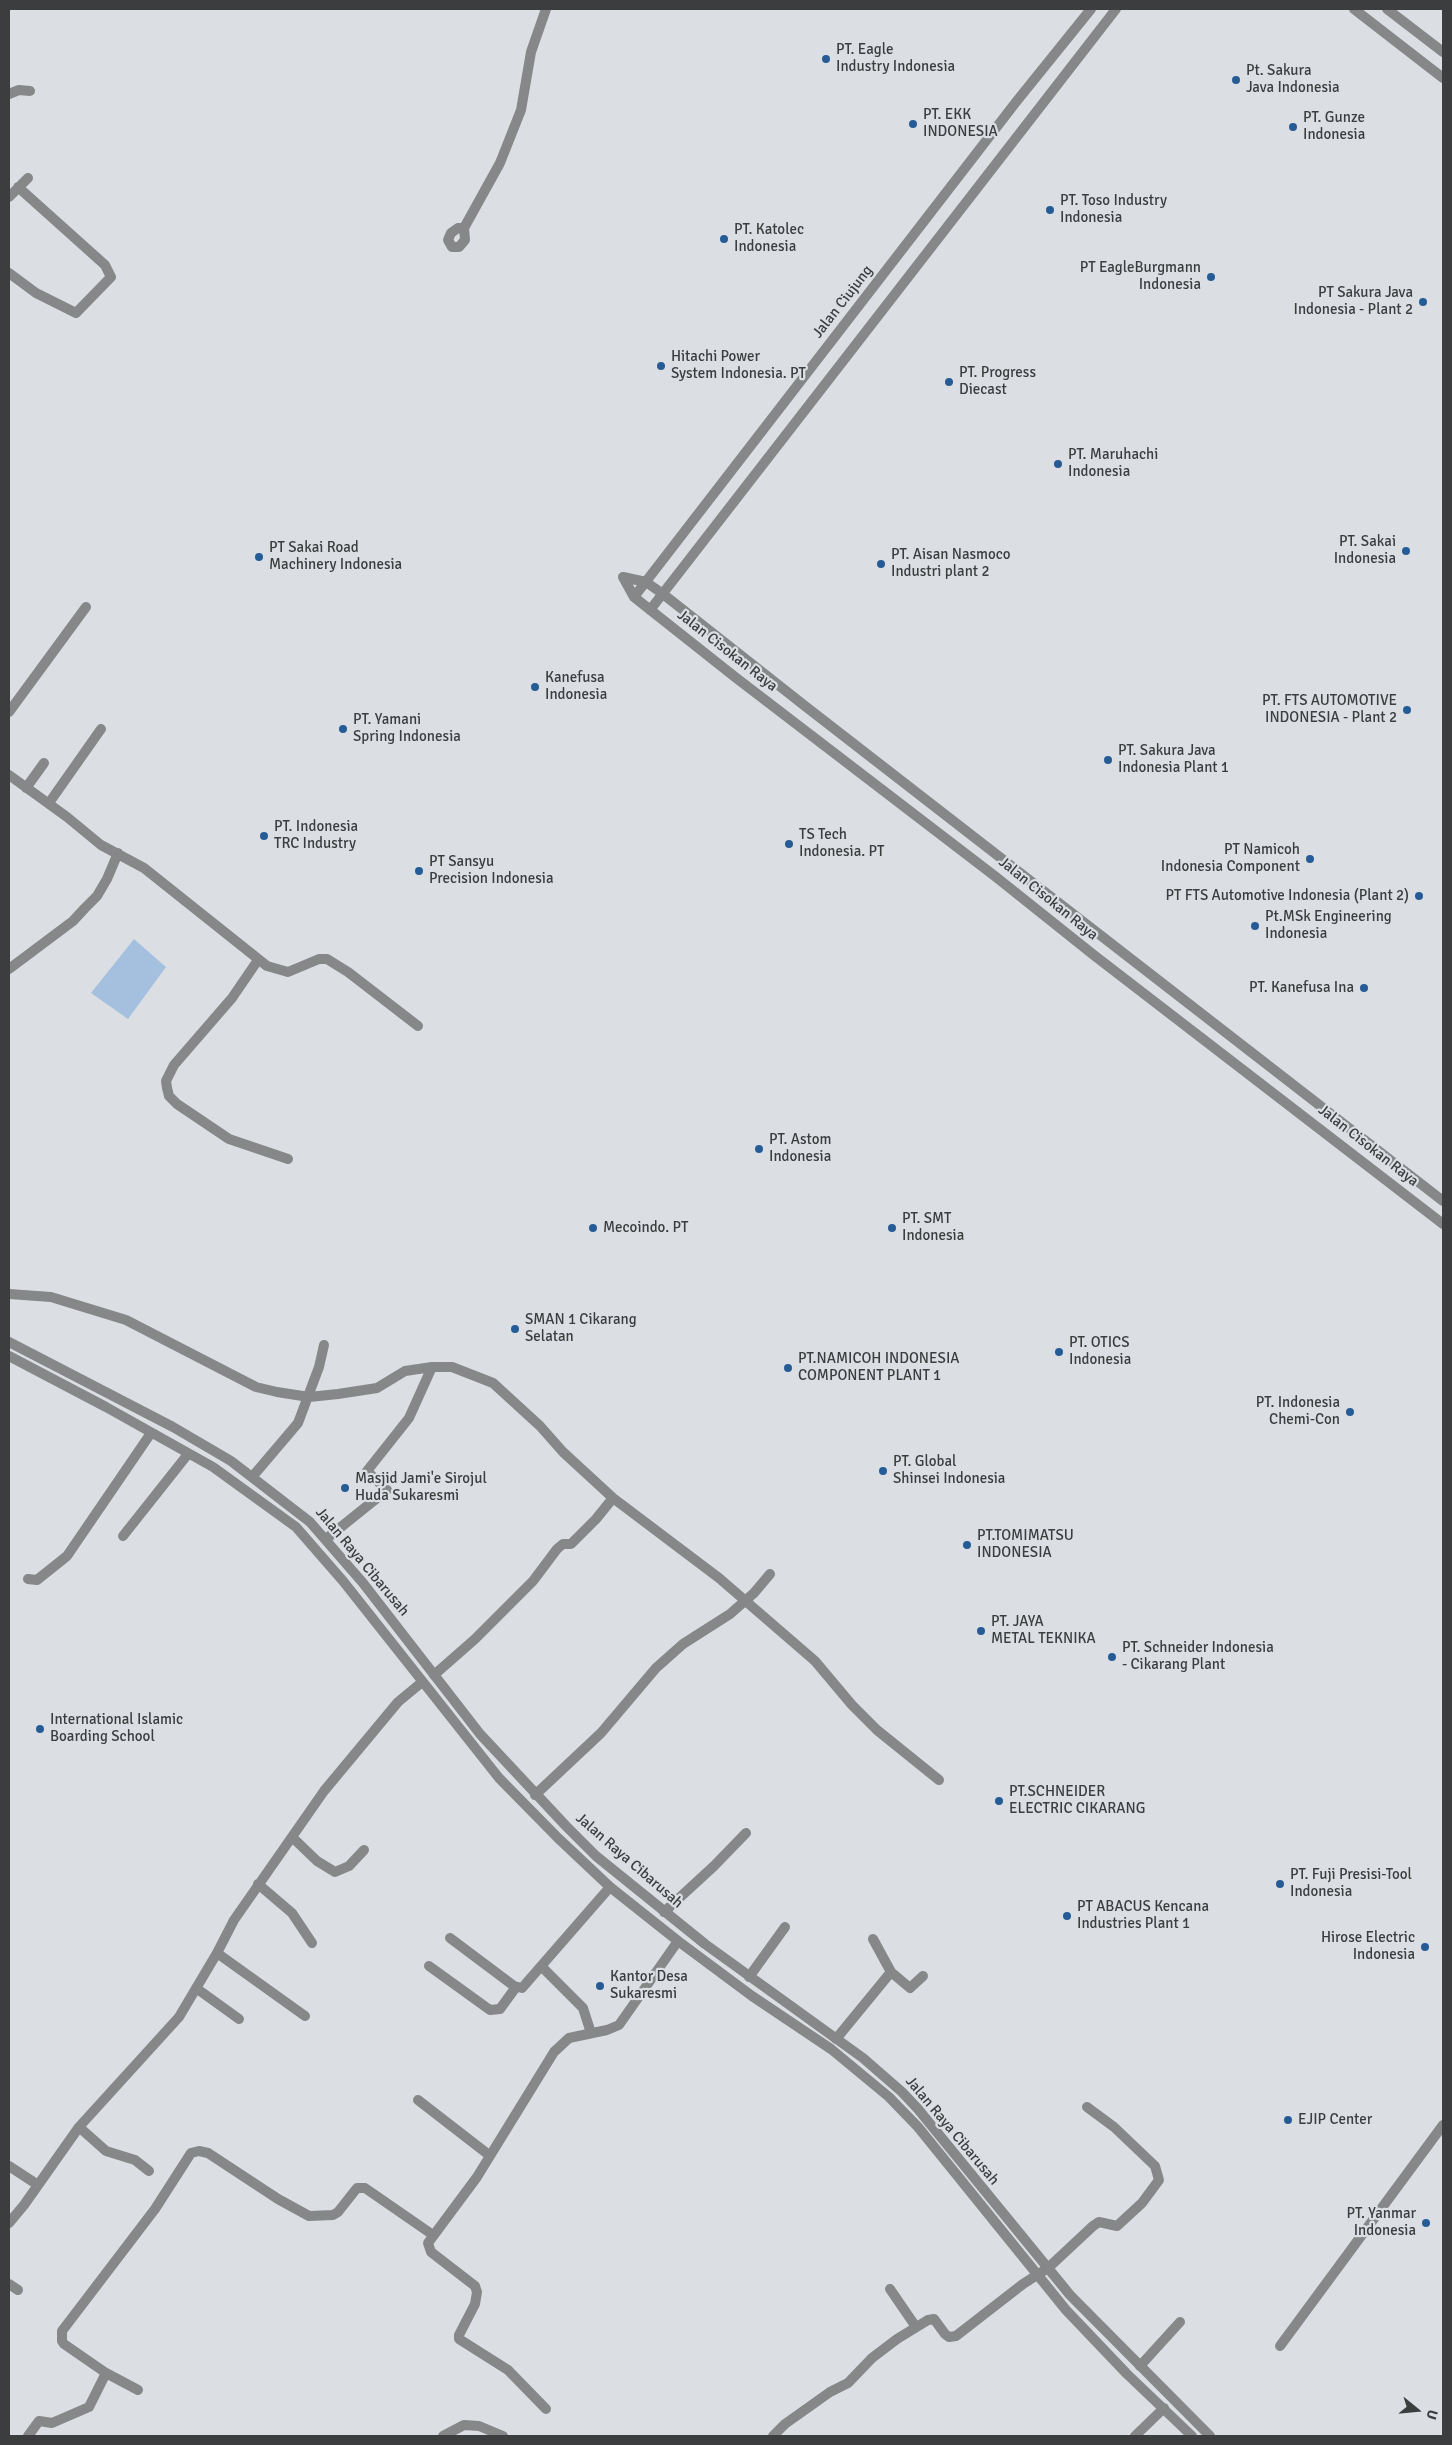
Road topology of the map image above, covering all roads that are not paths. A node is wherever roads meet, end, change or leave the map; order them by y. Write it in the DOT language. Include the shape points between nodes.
graph roads {
  1 [pos="546,9"];
  2 [pos="1091,9"];
  3 [pos="1116,9"];
  4 [pos="1354,9"];
  5 [pos="1387,9"];
  6 [pos="1443,52"];
  7 [pos="1443,78"];
  8 [pos="30,91"];
  9 [pos="9,94"];
  10 [pos="28,178"];
  11 [pos="18,188"];
  12 [pos="9,197"];
  13 [pos="464,228"];
  14 [pos="9,273"];
  15 [pos="646,582"];
  16 [pos="663,594"];
  17 [pos="634,597"];
  18 [pos="86,607"];
  19 [pos="650,610"];
  20 [pos="9,712"];
  21 [pos="101,729"];
  22 [pos="44,763"];
  23 [pos="9,775"];
  24 [pos="26,788"];
  25 [pos="49,803"];
  26 [pos="118,853"];
  27 [pos="258,960"];
  28 [pos="9,968"];
  29 [pos="418,1026"];
  30 [pos="288,1159"];
  31 [pos="1443,1201"];
  32 [pos="1443,1224"];
  33 [pos="9,1294"];
  34 [pos="9,1342"];
  35 [pos="324,1345"];
  36 [pos="9,1356"];
  37 [pos="432,1367"];
  38 [pos="309,1397"];
  39 [pos="151,1433"];
  40 [pos="188,1454"];
  41 [pos="253,1476"];
  42 [pos="264,1485"];
  43 [pos="256,1497"];
  44 [pos="613,1498"];
  45 [pos="312,1524"];
  46 [pos="303,1535"];
  47 [pos="124,1536"];
  48 [pos="326,1539"];
  49 [pos="770,1574"];
  50 [pos="28,1579"];
  51 [pos="746,1601"];
  52 [pos="434,1676"];
  53 [pos="422,1683"];
  54 [pos="939,1780"];
  55 [pos="536,1795"];
  56 [pos="746,1833"];
  57 [pos="292,1837"];
  58 [pos="364,1850"];
  59 [pos="258,1884"];
  60 [pos="610,1887"];
  61 [pos="665,1913"];
  62 [pos="657,1924"];
  63 [pos="785,1927"];
  64 [pos="450,1938"];
  65 [pos="873,1939"];
  66 [pos="678,1941"];
  67 [pos="312,1944"];
  68 [pos="218,1953"];
  69 [pos="429,1966"];
  70 [pos="542,1967"];
  71 [pos="891,1972"];
  72 [pos="923,1976"];
  73 [pos="749,1977"];
  74 [pos="516,1987"];
  75 [pos="196,1988"];
  76 [pos="305,2016"];
  77 [pos="239,2019"];
  78 [pos="591,2033"];
  79 [pos="836,2039"];
  80 [pos="418,2100"];
  81 [pos="1087,2107"];
  82 [pos="1443,2125"];
  83 [pos="78,2127"];
  84 [pos="489,2154"];
  85 [pos="9,2166"];
  86 [pos="149,2171"];
  87 [pos="38,2185"];
  88 [pos="9,2223"];
  89 [pos="433,2236"];
  90 [pos="1048,2268"];
  91 [pos="1036,2275"];
  92 [pos="9,2284"];
  93 [pos="890,2289"];
  94 [pos="18,2290"];
  95 [pos="1180,2322"];
  96 [pos="916,2327"];
  97 [pos="1280,2346"];
  98 [pos="1140,2366"];
  99 [pos="106,2373"];
  100 [pos="138,2390"];
  101 [pos="1164,2408"];
  102 [pos="546,2409"];
  103 [pos="28,2436"];
  104 [pos="443,2436"];
  105 [pos="503,2436"];
  106 [pos="773,2436"];
  107 [pos="1135,2436"];
  108 [pos="1192,2436"];
  109 [pos="1210,2436"];
  1 -- 13 [label="street" via="532,52 522,110 500,163"];
  2 -- 15 [label="street, Jalan Ciujung" via="1010,109"];
  3 -- 16 [label="street"];
  4 -- 7 [label="street"];
  5 -- 6 [label="street"];
  8 -- 9 [label="street" via="19,90"];
  10 -- 11 [label="street"];
  11 -- 12 [label="street"];
  11 -- 14 [label="street" via="104,265 111,278 76,313 36,293"];
  15 -- 16 [label="street, Jalan Cisokan Raya"];
  15 -- 17 [label="street, Jalan Ciujung"];
  15 -- 17 [label="street" via="623,577"];
  16 -- 19 [label="street"];
  16 -- 31 [label="street, Jalan Cisokan Raya"];
  17 -- 19 [label="street, Jalan Cisokan Raya"];
  18 -- 20 [label="street"];
  19 -- 32 [label="street, Jalan Cisokan Raya"];
  21 -- 25 [label="street"];
  22 -- 24 [label="street"];
  23 -- 24 [label="street"];
  24 -- 25 [label="street"];
  25 -- 26 [label="street" via="91,838"];
  26 -- 27 [label="street" via="150,872"];
  26 -- 28 [label="street" via="97,896 73,921"];
  27 -- 29 [label="street" via="275,970 288,972 319,959 327,959"];
  27 -- 30 [label="street" via="232,998 174,1065 166,1081 167,1088 176,1104 229,1139"];
  33 -- 38 [label="street" via="51,1298 126,1320 256,1387"];
  34 -- 41 [label="street, Jalan Raya Cibarusah" via="172,1427"];
  35 -- 38 [label="street"];
  36 -- 39 [label="street, Jalan Raya Cibarusah"];
  37 -- 38 [label="street" via="405,1371 377,1388"];
  37 -- 44 [label="street" via="452,1367 493,1383"];
  37 -- 48 [label="street" via="409,1418 367,1471 386,1490"];
  38 -- 41 [label="street" via="293,1430"];
  39 -- 40 [label="street, Jalan Raya Cibarusah"];
  39 -- 50 [label="street" via="67,1556 37,1580"];
  40 -- 43 [label="street, Jalan Raya Cibarusah" via="223,1473"];
  40 -- 47 [label="street"];
  41 -- 42 [label="street, Jalan Raya Cibarusah"];
  42 -- 43 [label="street"];
  42 -- 45 [label="street, Jalan Raya Cibarusah"];
  43 -- 46 [label="street, Jalan Raya Cibarusah"];
  44 -- 51 [label="street"];
  44 -- 52 [label="street" via="571,1544 563,1544 557,1549 533,1580"];
  45 -- 46 [label="street"];
  45 -- 48 [label="street, Jalan Raya Cibarusah"];
  46 -- 53 [label="street, Jalan Raya Cibarusah"];
  48 -- 52 [label="street, Jalan Raya Cibarusah"];
  49 -- 51 [label="street"];
  51 -- 54 [label="street" via="815,1660 877,1730"];
  51 -- 55 [label="street" via="671,1654 601,1732"];
  52 -- 55 [label="street, Jalan Raya Cibarusah" via="480,1734"];
  53 -- 57 [label="street" via="398,1702 324,1791"];
  53 -- 60 [label="street, Jalan Raya Cibarusah" via="500,1778"];
  55 -- 61 [label="street, Jalan Raya Cibarusah" via="596,1856"];
  56 -- 61 [label="street"];
  57 -- 58 [label="street" via="335,1872 349,1866"];
  57 -- 59 [label="street"];
  59 -- 67 [label="street" via="292,1913"];
  59 -- 68 [label="street" via="234,1920"];
  60 -- 62 [label="street, Jalan Raya Cibarusah"];
  60 -- 70 [label="street"];
  61 -- 62 [label="street"];
  61 -- 73 [label="street, Jalan Raya Cibarusah"];
  62 -- 66 [label="street, Jalan Raya Cibarusah"];
  63 -- 73 [label="street"];
  64 -- 74 [label="street"];
  65 -- 71 [label="street"];
  66 -- 78 [label="street" via="619,2024"];
  66 -- 91 [label="street, Jalan Raya Cibarusah" via="830,2049 889,2097 918,2127"];
  68 -- 75 [label="street"];
  68 -- 76 [label="street"];
  69 -- 74 [label="street" via="490,2010 500,2009"];
  70 -- 74 [label="street" via="522,1988"];
  70 -- 78 [label="street" via="583,2008"];
  71 -- 72 [label="street" via="910,1988"];
  71 -- 79 [label="street"];
  73 -- 79 [label="street, Jalan Raya Cibarusah"];
  75 -- 77 [label="street"];
  75 -- 83 [label="street" via="170,2028"];
  78 -- 84 [label="street" via="569,2038 554,2052"];
  79 -- 90 [label="street, Jalan Raya Cibarusah" via="875,2067 918,2109"];
  80 -- 84 [label="street"];
  81 -- 90 [label="street" via="1114,2127 1155,2166 1159,2180 1127,2219 1114,2226 1099,2222"];
  82 -- 97 [label="street"];
  83 -- 86 [label="street" via="106,2152 135,2160"];
  83 -- 87 [label="street"];
  84 -- 89 [label="street"];
  85 -- 87 [label="street"];
  87 -- 88 [label="street"];
  89 -- 99 [label="street" via="365,2188 358,2188 333,2215 309,2216 208,2153 199,2151 191,2154 155,2210 62,2331 64,2344"];
  89 -- 102 [label="street" via="428,2242 431,2252 478,2292 459,2339 508,2370"];
  90 -- 91 [label="street"];
  90 -- 98 [label="street, Jalan Raya Cibarusah" via="1093,2320"];
  91 -- 96 [label="street" via="956,2336 945,2334 934,2319"];
  91 -- 101 [label="street, Jalan Raya Cibarusah" via="1079,2324"];
  92 -- 94 [label="street"];
  93 -- 96 [label="street"];
  95 -- 98 [label="street"];
  96 -- 106 [label="street" via="878,2352 848,2383 830,2392"];
  98 -- 109 [label="street, Jalan Raya Cibarusah"];
  99 -- 100 [label="street"];
  99 -- 103 [label="street" via="89,2407 52,2423 39,2421"];
  101 -- 107 [label="street"];
  101 -- 108 [label="street, Jalan Raya Cibarusah"];
  104 -- 105 [label="street" via="464,2425 479,2426"];
}
